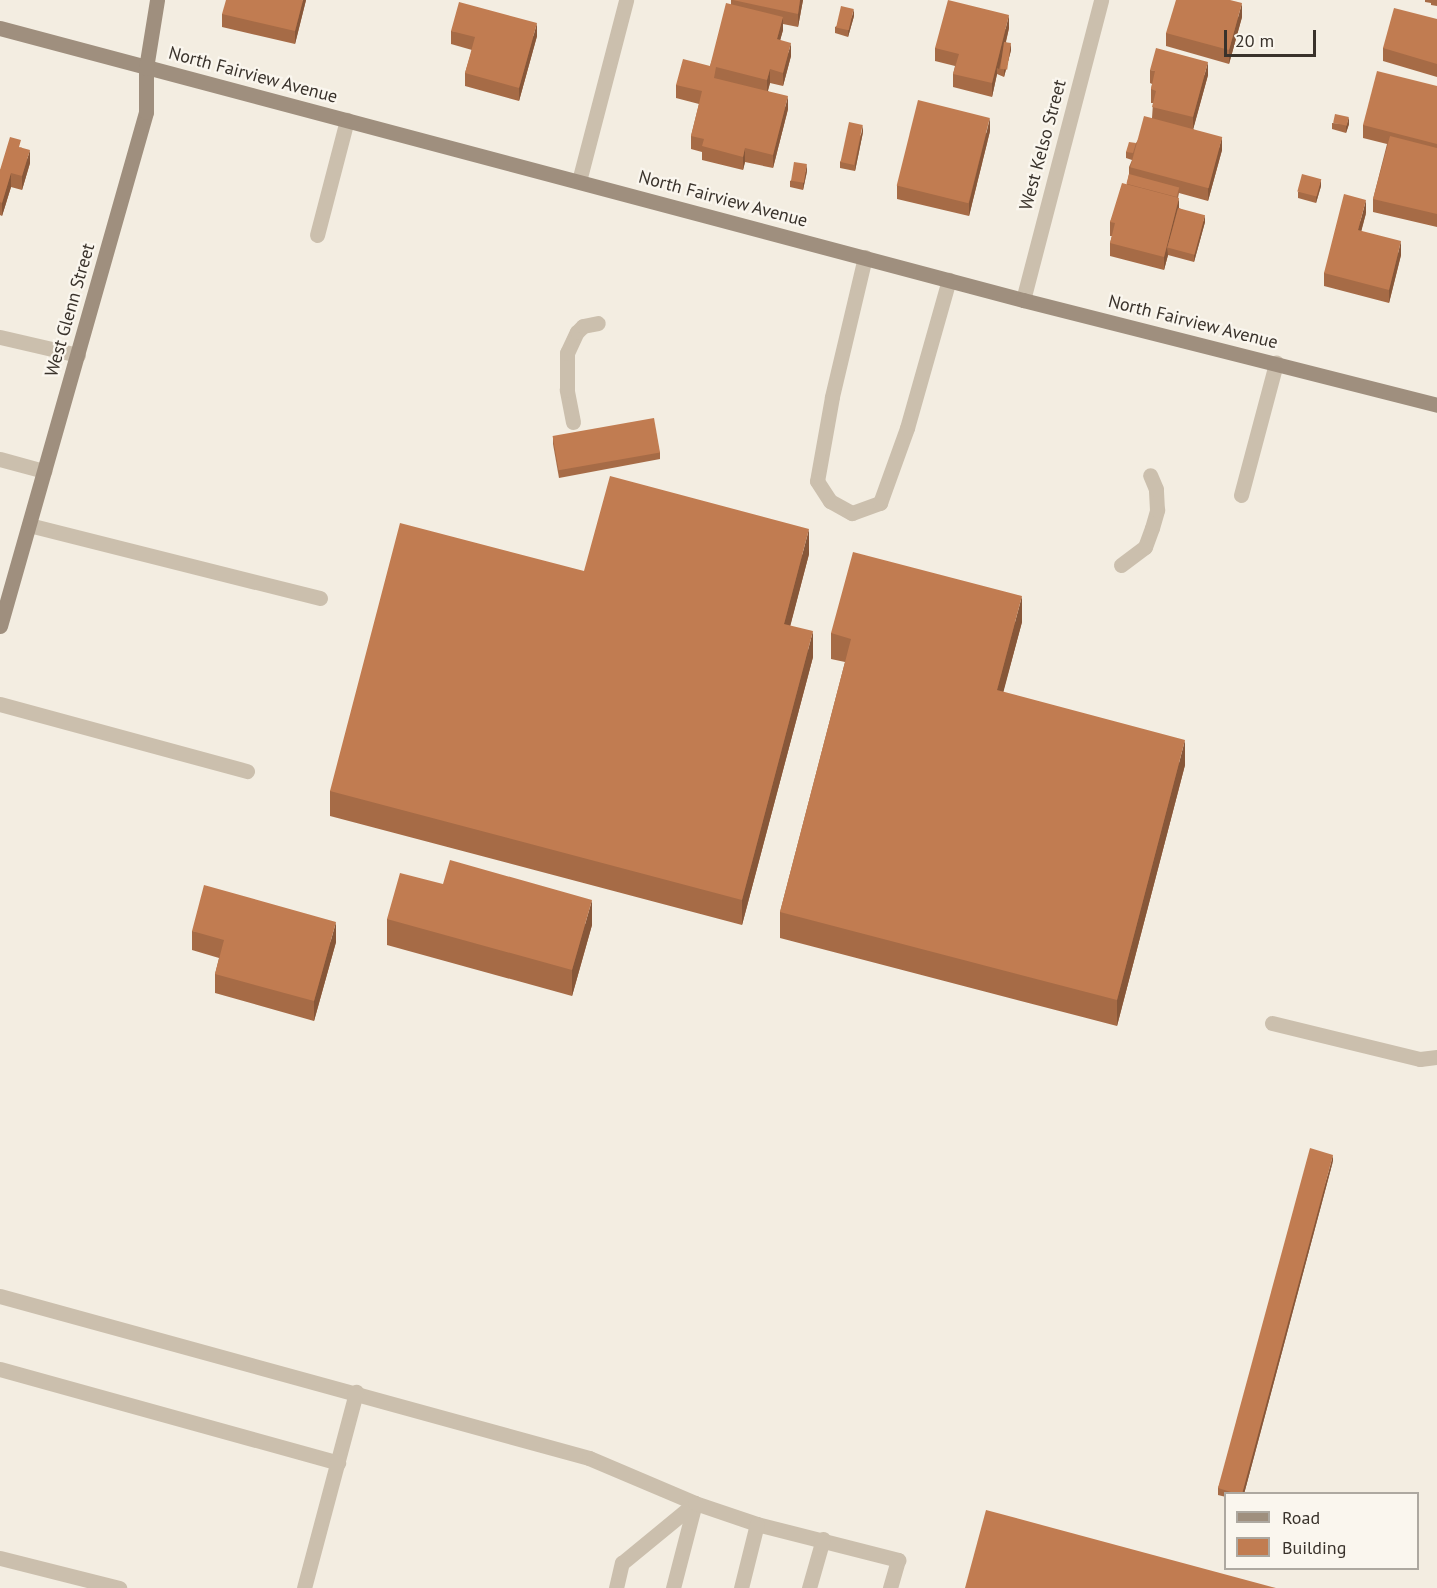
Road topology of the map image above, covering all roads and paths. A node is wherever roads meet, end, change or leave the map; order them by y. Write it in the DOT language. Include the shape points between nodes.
graph roads {
  1 [pos="157,0"];
  2 [pos="626,0"];
  3 [pos="1101,0"];
  4 [pos="0,27"];
  5 [pos="146,68"];
  6 [pos="347,120"];
  7 [pos="579,181"];
  8 [pos="318,236"];
  9 [pos="865,257"];
  10 [pos="949,280"];
  11 [pos="1023,300"];
  12 [pos="598,323"];
  13 [pos="0,337"];
  14 [pos="78,355"];
  15 [pos="1275,363"];
  16 [pos="1437,405"];
  17 [pos="573,422"];
  18 [pos="0,459"];
  19 [pos="44,471"];
  20 [pos="1150,476"];
  21 [pos="1241,495"];
  22 [pos="29,525"];
  23 [pos="1121,565"];
  24 [pos="320,598"];
  25 [pos="0,627"];
  26 [pos="0,704"];
  27 [pos="247,771"];
  28 [pos="1272,1023"];
  29 [pos="1437,1058"];
  30 [pos="0,1296"];
  31 [pos="0,1369"];
  32 [pos="356,1392"];
  33 [pos="338,1463"];
  34 [pos="694,1503"];
  35 [pos="757,1524"];
  36 [pos="823,1539"];
  37 [pos="0,1558"];
  38 [pos="119,1588"];
  39 [pos="304,1588"];
  40 [pos="616,1588"];
  41 [pos="673,1588"];
  42 [pos="741,1588"];
  43 [pos="810,1588"];
  44 [pos="890,1588"];
  1 -- 5 [label="street, West Glenn Street"];
  2 -- 7 [label="street"];
  3 -- 11 [label="street, West Kelso Street"];
  4 -- 5 [label="street, North Fairview Avenue"];
  5 -- 6 [label="street, North Fairview Avenue"];
  5 -- 14 [label="street, West Glenn Street" via="146,112"];
  6 -- 7 [label="street, North Fairview Avenue"];
  6 -- 8 [label="street"];
  7 -- 9 [label="street, North Fairview Avenue"];
  9 -- 10 [label="street, North Fairview Avenue"];
  9 -- 10 [label="street" via="817,481 830,501 852,513 880,503 907,428"];
  10 -- 11 [label="street, North Fairview Avenue"];
  11 -- 15 [label="street, North Fairview Avenue"];
  12 -- 17 [label="street" via="583,326 567,353 567,390"];
  13 -- 14 [label="street"];
  14 -- 19 [label="street, West Glenn Street"];
  15 -- 16 [label="street, North Fairview Avenue"];
  15 -- 21 [label="street"];
  18 -- 19 [label="street"];
  19 -- 22 [label="street, West Glenn Street"];
  20 -- 23 [label="street" via="1156,489 1157,510 1152,528 1145,547"];
  22 -- 24 [label="street"];
  22 -- 25 [label="street, West Glenn Street"];
  26 -- 27 [label="street"];
  28 -- 29 [label="street" via="1420,1059"];
  30 -- 32 [label="street"];
  31 -- 33 [label="street"];
  32 -- 33 [label="street"];
  32 -- 34 [label="street" via="589,1458"];
  33 -- 39 [label="street"];
  34 -- 35 [label="street"];
  34 -- 40 [label="street" via="622,1563"];
  34 -- 41 [label="street"];
  35 -- 36 [label="street"];
  35 -- 42 [label="street"];
  36 -- 43 [label="street"];
  36 -- 44 [label="street" via="898,1560"];
  37 -- 38 [label="street"];
}
